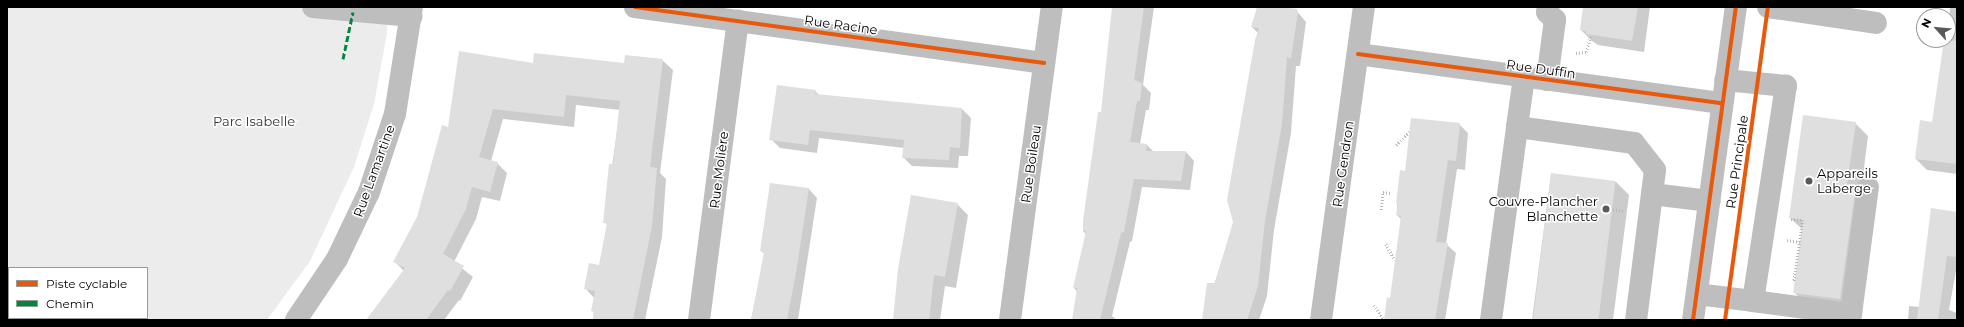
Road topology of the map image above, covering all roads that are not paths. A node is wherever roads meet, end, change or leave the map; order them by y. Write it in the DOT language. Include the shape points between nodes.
graph roads {
  1 [pos="313,7"];
  2 [pos="635,7"];
  3 [pos="1052,7"];
  4 [pos="1364,7"];
  5 [pos="1548,7"];
  6 [pos="1736,7"];
  7 [pos="1768,7"];
  8 [pos="412,12"];
  9 [pos="738,21"];
  10 [pos="1876,23"];
  11 [pos="1358,54"];
  12 [pos="1044,63"];
  13 [pos="1524,77"];
  14 [pos="1547,80"];
  15 [pos="1725,80"];
  16 [pos="1722,103"];
  17 [pos="1517,127"];
  18 [pos="1868,187"];
  19 [pos="1652,194"];
  20 [pos="1710,201"];
  21 [pos="1697,294"];
  22 [pos="1753,302"];
  23 [pos="296,320"];
  24 [pos="699,320"];
  25 [pos="1010,320"];
  26 [pos="1321,320"];
  27 [pos="1491,320"];
  28 [pos="1636,320"];
  29 [pos="1693,320"];
  1 -- 8 [label="street"];
  2 -- 9 [label="street, Rue Racine"];
  3 -- 12 [label="street, Rue Boileau"];
  4 -- 11 [label="street, Rue Gendron"];
  5 -- 14 [label="street" via="1547,12 1555,20"];
  6 -- 15 [label="street, Rue Principale"];
  7 -- 10 [label="street"];
  8 -- 23 [label="street, Rue Lamartine" via="395,114 369,192 337,259"];
  9 -- 12 [label="street, Rue Racine"];
  9 -- 24 [label="street, Rue Molière"];
  11 -- 13 [label="street, Rue Duffin"];
  11 -- 26 [label="street, Rue Gendron"];
  12 -- 25 [label="street, Rue Boileau"];
  13 -- 14 [label="street, Rue Duffin"];
  13 -- 17 [label="street"];
  14 -- 16 [label="street, Rue Duffin"];
  15 -- 16 [label="street, Rue Principale"];
  15 -- 22 [label="street" via="1786,86"];
  16 -- 20 [label="street, Rue Principale"];
  17 -- 19 [label="street" via="1634,143 1656,170"];
  17 -- 27 [label="street"];
  18 -- 22 [label="street" via="1851,314"];
  19 -- 20 [label="street"];
  19 -- 28 [label="street"];
  20 -- 21 [label="street, Rue Principale"];
  21 -- 22 [label="street"];
  21 -- 29 [label="street, Rue Principale"];
}
